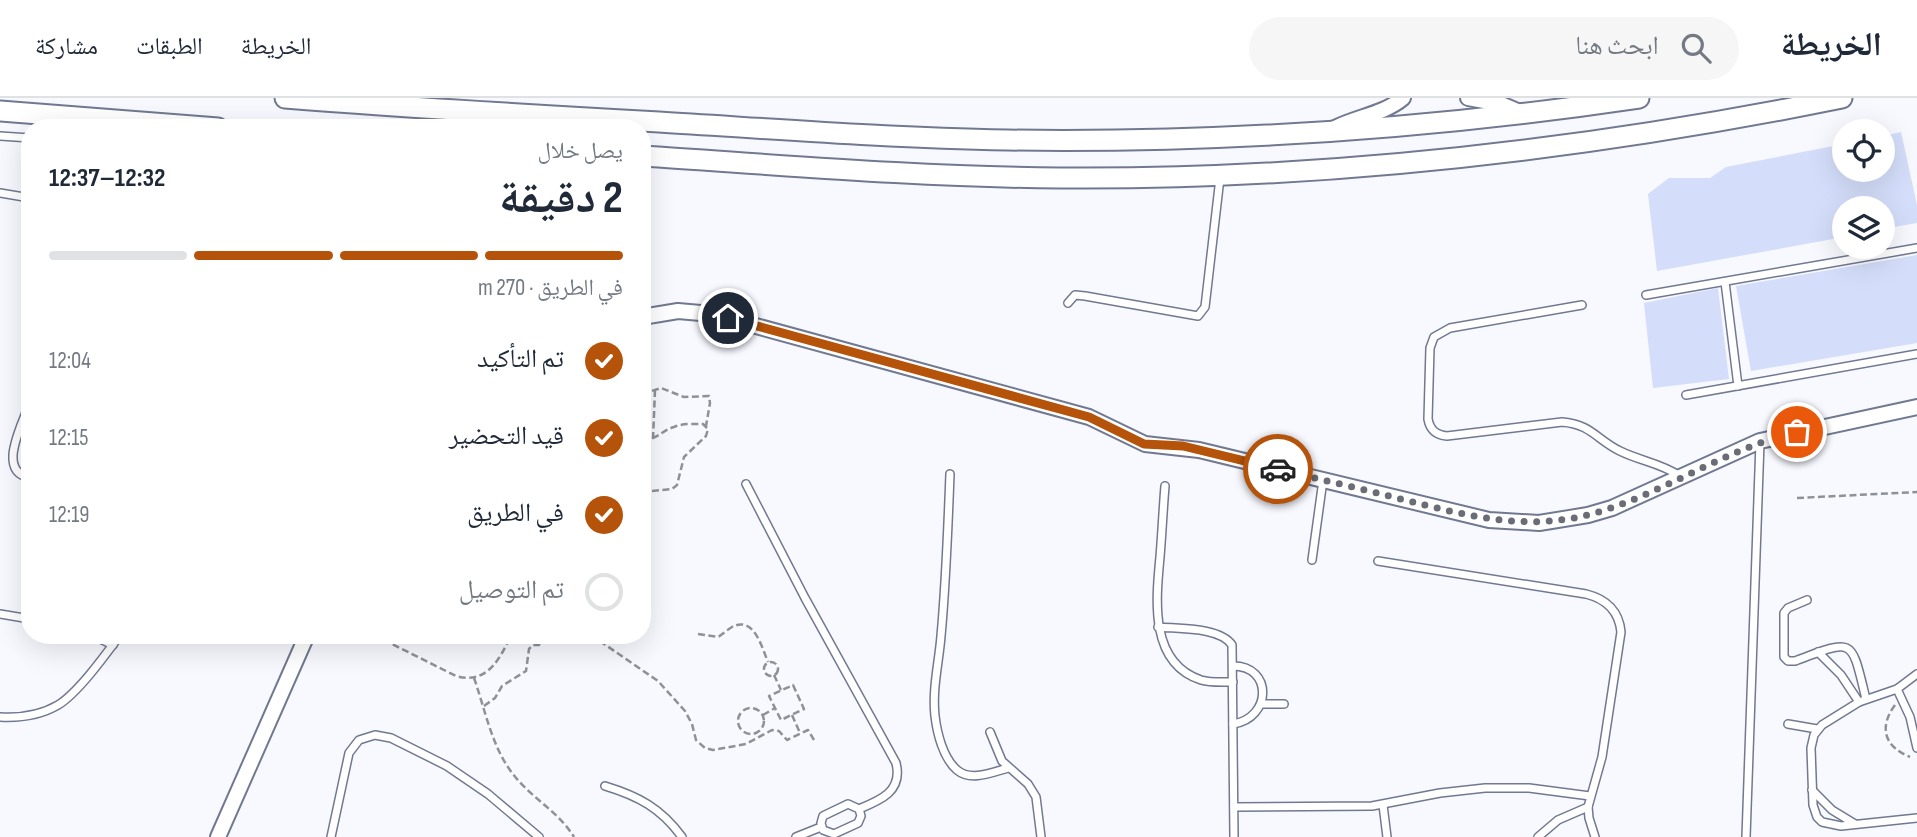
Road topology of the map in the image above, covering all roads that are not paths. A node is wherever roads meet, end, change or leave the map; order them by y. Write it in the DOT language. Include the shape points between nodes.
graph roads {
  1 [pos="285,98"];
  2 [pos="366,98"];
  3 [pos="1403,98"];
  4 [pos="1468,98"];
  5 [pos="1639,98"];
  6 [pos="1842,98"];
  7 [pos="1611,100"];
  8 [pos="385,106"];
  9 [pos="0,111"];
  10 [pos="1523,114"];
  11 [pos="103,119"];
  12 [pos="618,119"];
  13 [pos="651,121"];
  14 [pos="1328,132"];
  15 [pos="0,136"];
  16 [pos="21,137"];
  17 [pos="651,157"];
  18 [pos="1221,174"];
  19 [pos="0,193"];
  20 [pos="21,196"];
  21 [pos="1917,248"];
  22 [pos="1725,282"];
  23 [pos="1646,295"];
  24 [pos="1068,303"];
  25 [pos="1583,305"];
  26 [pos="651,316"];
  27 [pos="1917,354"];
  28 [pos="1738,386"];
  29 [pos="1686,395"];
  30 [pos="1917,407"];
  31 [pos="21,420"];
  32 [pos="1760,441"];
  33 [pos="950,474"];
  34 [pos="21,476"];
  35 [pos="1681,477"];
  36 [pos="1323,480"];
  37 [pos="746,484"];
  38 [pos="1166,486"];
  39 [pos="1312,560"];
  40 [pos="1378,561"];
  41 [pos="1807,600"];
  42 [pos="0,614"];
  43 [pos="21,618"];
  44 [pos="1158,627"];
  45 [pos="303,644"];
  46 [pos="113,645"];
  47 [pos="1818,652"];
  48 [pos="1234,666"];
  49 [pos="1917,674"];
  50 [pos="1234,682"];
  51 [pos="1897,689"];
  52 [pos="1863,701"];
  53 [pos="1261,704"];
  54 [pos="1284,704"];
  55 [pos="0,718"];
  56 [pos="1788,723"];
  57 [pos="1234,724"];
  58 [pos="1817,729"];
  59 [pos="990,732"];
  60 [pos="1917,748"];
  61 [pos="1008,768"];
  62 [pos="605,786"];
  63 [pos="1812,790"];
  64 [pos="1590,796"];
  65 [pos="1383,805"];
  66 [pos="1234,807"];
  67 [pos="1588,807"];
  68 [pos="859,809"];
  69 [pos="1917,818"];
  70 [pos="1855,824"];
  71 [pos="821,827"];
  72 [pos="218,837"];
  73 [pos="331,837"];
  74 [pos="539,837"];
  75 [pos="682,837"];
  76 [pos="796,837"];
  77 [pos="1041,837"];
  78 [pos="1234,837"];
  79 [pos="1387,837"];
  80 [pos="1538,837"];
  81 [pos="1595,837"];
  82 [pos="1746,837"];
  1 -- 8 [label="street"];
  2 -- 8 [label="street"];
  3 -- 14 [label="street"];
  4 -- 10 [label="street"];
  5 -- 7 [label="street"];
  6 -- 18 [label="street" via="1541,149 1386,165"];
  7 -- 10 [label="street"];
  8 -- 12 [label="street"];
  9 -- 11 [label="street"];
  10 -- 14 [label="street"];
  13 -- 14 [label="street" via="994,140"];
  15 -- 16 [label="lane"];
  17 -- 18 [label="street" via="960,176"];
  18 -- 24 [label="lane" via="1205,307 1198,316 1085,296"];
  19 -- 20 [label="lane"];
  21 -- 22 [label="lane"];
  22 -- 23 [label="lane"];
  22 -- 28 [label="lane"];
  25 -- 35 [label="lane" via="1439,333 1430,348 1428,419 1432,429 1447,436 1572,423 1592,430 1620,451"];
  26 -- 36 [label="street" via="678,311 712,314 1089,417 1144,444 1191,448"];
  27 -- 28 [label="lane"];
  28 -- 29 [label="lane"];
  30 -- 32 [label="street"];
  31 -- 34 [label="lane" via="4,457 12,474"];
  32 -- 35 [label="street"];
  32 -- 82 [label="lane"];
  33 -- 61 [label="lane" via="934,693 937,731 953,766 962,773 974,776"];
  35 -- 36 [label="street" via="1612,508 1539,523 1489,520"];
  36 -- 39 [label="lane"];
  37 -- 68 [label="lane" via="896,763 896,783 889,794"];
  38 -- 44 [label="lane"];
  40 -- 64 [label="lane" via="1586,594 1610,606 1621,632 1602,757"];
  41 -- 47 [label="lane" via="1784,613 1783,654 1792,662"];
  42 -- 43 [label="lane"];
  44 -- 48 [label="lane" via="1222,635 1232,645"];
  44 -- 50 [label="lane" via="1183,670 1204,681"];
  45 -- 72 [label="street"];
  46 -- 55 [label="lane" via="60,704 32,715"];
  47 -- 52 [label="lane"];
  47 -- 52 [label="lane" via="1835,646 1851,650"];
  48 -- 50 [label="lane"];
  48 -- 53 [label="lane" via="1248,668 1259,679"];
  49 -- 51 [label="lane"];
  50 -- 57 [label="lane"];
  51 -- 52 [label="lane"];
  51 -- 60 [label="lane"];
  52 -- 58 [label="lane"];
  53 -- 54 [label="lane"];
  53 -- 57 [label="lane" via="1253,716"];
  56 -- 58 [label="lane"];
  57 -- 66 [label="lane"];
  58 -- 63 [label="lane" via="1811,741"];
  59 -- 61 [label="lane"];
  61 -- 77 [label="lane" via="1036,797"];
  62 -- 75 [label="lane" via="644,800"];
  63 -- 70 [label="lane"];
  63 -- 70 [label="lane" via="1814,811 1822,821 1834,826"];
  64 -- 65 [label="lane" via="1485,788"];
  64 -- 67 [label="lane"];
  65 -- 66 [label="lane"];
  65 -- 79 [label="lane"];
  66 -- 78 [label="lane"];
  67 -- 80 [label="lane" via="1558,820"];
  67 -- 81 [label="lane"];
  68 -- 71 [label="lane" via="848,804 826,813"];
  68 -- 71 [label="lane" via="855,826 834,834"];
  69 -- 70 [label="lane"];
  71 -- 76 [label="lane"];
  73 -- 74 [label="lane" via="349,752 359,740 375,735 391,738 447,766"];
}
